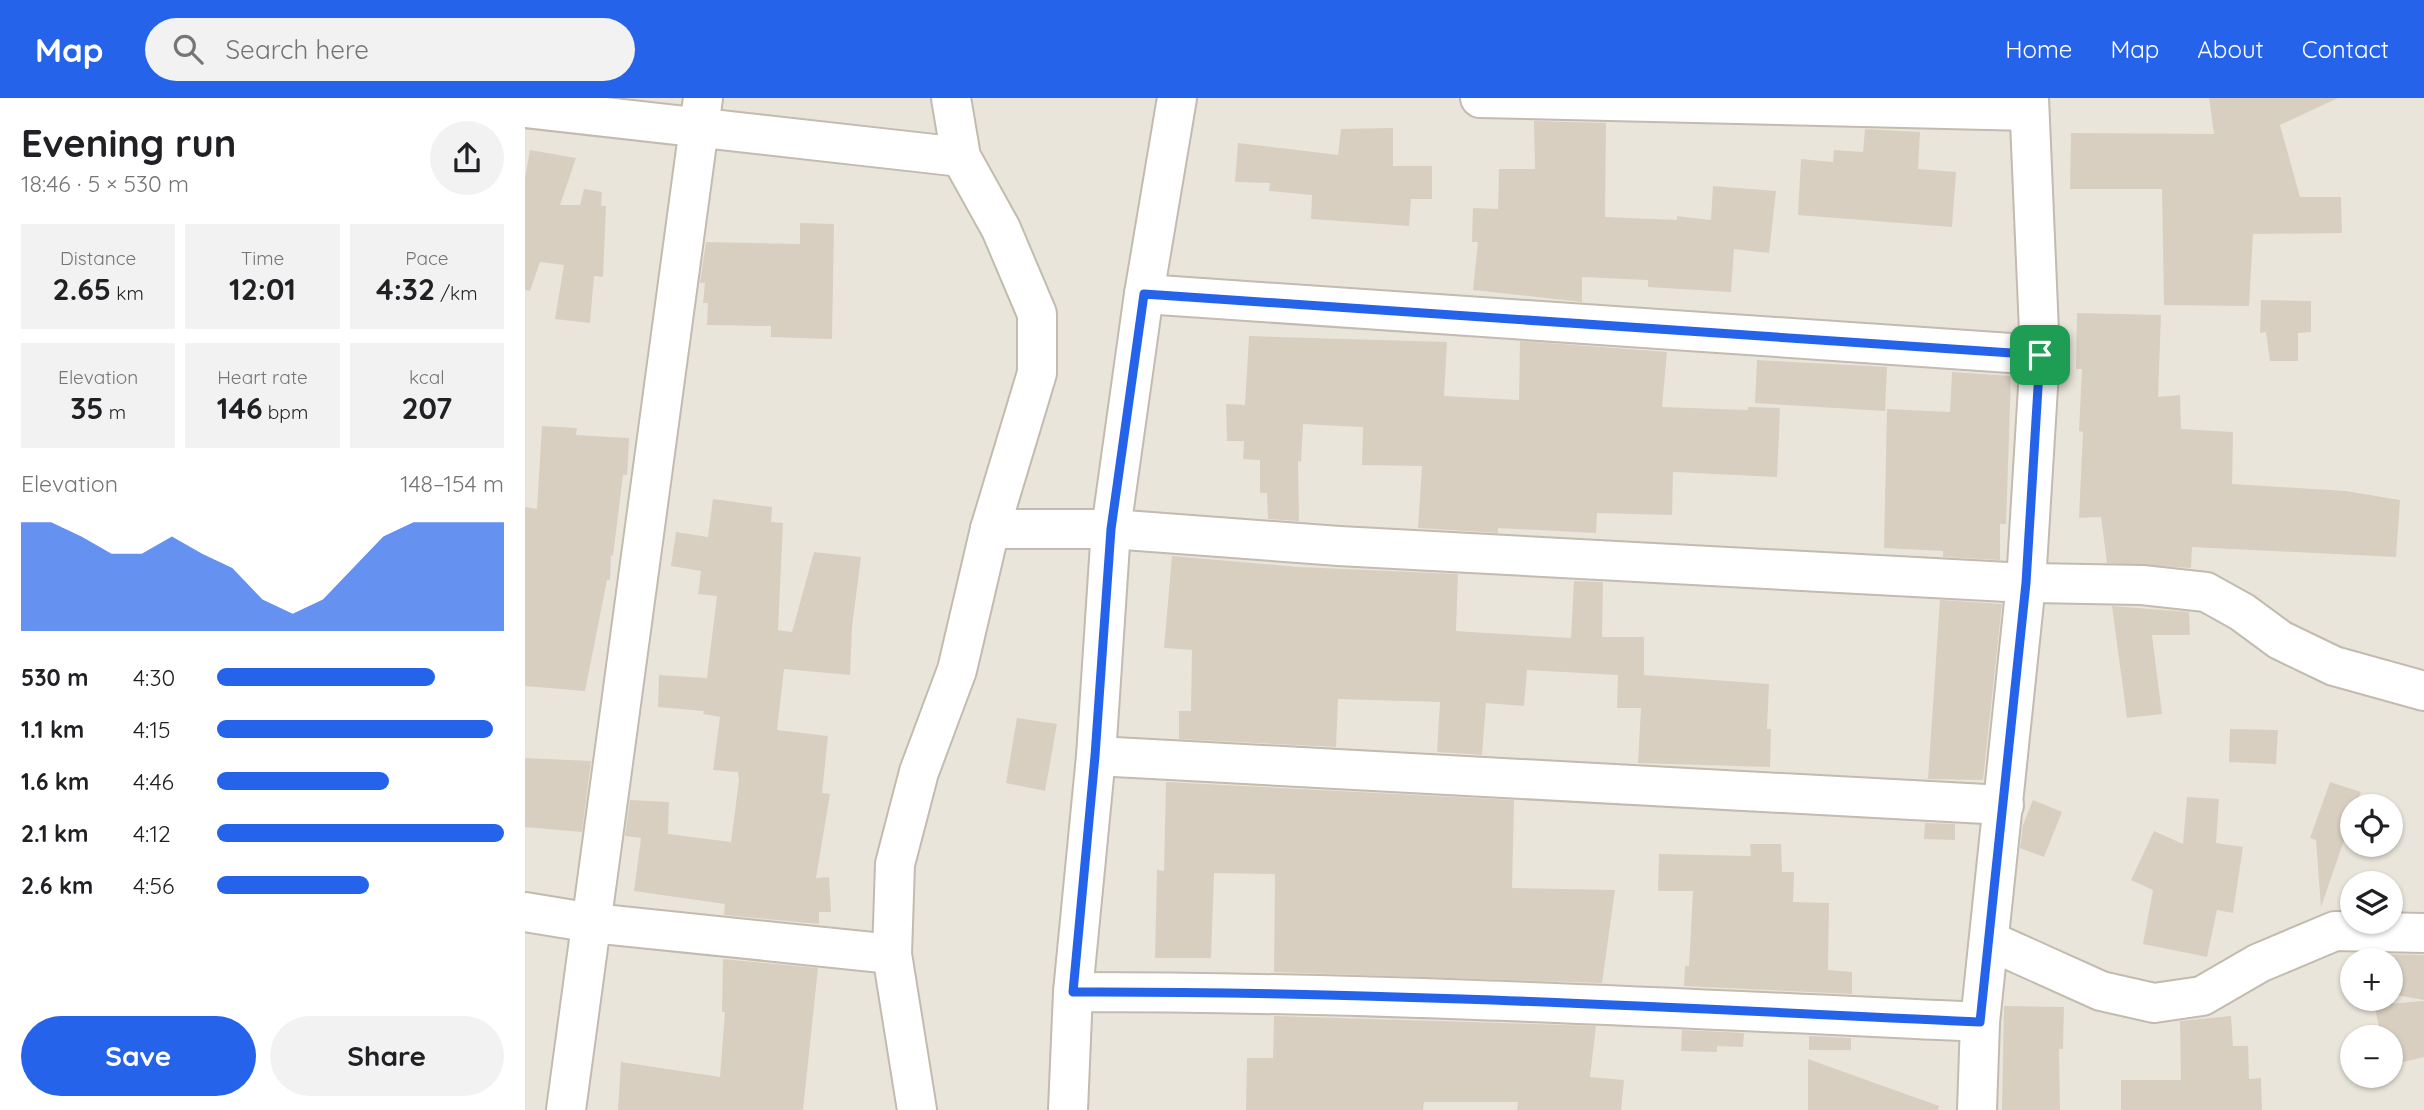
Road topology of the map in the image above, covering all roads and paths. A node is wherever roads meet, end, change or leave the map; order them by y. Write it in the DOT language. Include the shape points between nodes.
graph roads {
  1 [pos="951,98"];
  2 [pos="1177,98"];
  3 [pos="1479,98"];
  4 [pos="2029,105"];
  5 [pos="525,108"];
  6 [pos="700,112"];
  7 [pos="961,157"];
  8 [pos="1144,294"];
  9 [pos="2040,355"];
  10 [pos="990,529"];
  11 [pos="1111,529"];
  12 [pos="2026,583"];
  13 [pos="2424,691"];
  14 [pos="1095,756"];
  15 [pos="2004,805"];
  16 [pos="525,912"];
  17 [pos="593,923"];
  18 [pos="2424,933"];
  19 [pos="1990,941"];
  20 [pos="892,954"];
  21 [pos="1073,992"];
  22 [pos="1980,1022"];
  23 [pos="566,1110"];
  24 [pos="917,1110"];
  25 [pos="1068,1110"];
  26 [pos="1977,1110"];
  1 -- 7 [label="street"];
  2 -- 8 [label="street"];
  3 -- 4 [label="street"];
  4 -- 9 [label="street"];
  5 -- 6 [label="street"];
  6 -- 7 [label="street"];
  6 -- 17 [label="street"];
  7 -- 10 [label="street" via="1001,229 1037,314 1037,373"];
  8 -- 9 [label="street"];
  8 -- 11 [label="street"];
  9 -- 12 [label="street"];
  10 -- 11 [label="street"];
  10 -- 20 [label="street" via="957,670 919,772 895,864"];
  11 -- 12 [label="street" via="1339,546"];
  11 -- 14 [label="street"];
  12 -- 13 [label="street" via="2142,585 2206,592 2280,640 2334,666"];
  12 -- 15 [label="street"];
  14 -- 15 [label="street"];
  14 -- 21 [label="street"];
  15 -- 19 [label="street"];
  16 -- 17 [label="street"];
  17 -- 20 [label="street"];
  17 -- 23 [label="street"];
  18 -- 19 [label="street" via="2335,931 2259,963 2202,996 2154,1003 2101,991"];
  19 -- 22 [label="street"];
  20 -- 24 [label="street"];
  21 -- 22 [label="street" via="1483,999"];
  21 -- 25 [label="street"];
  22 -- 26 [label="street"];
}
